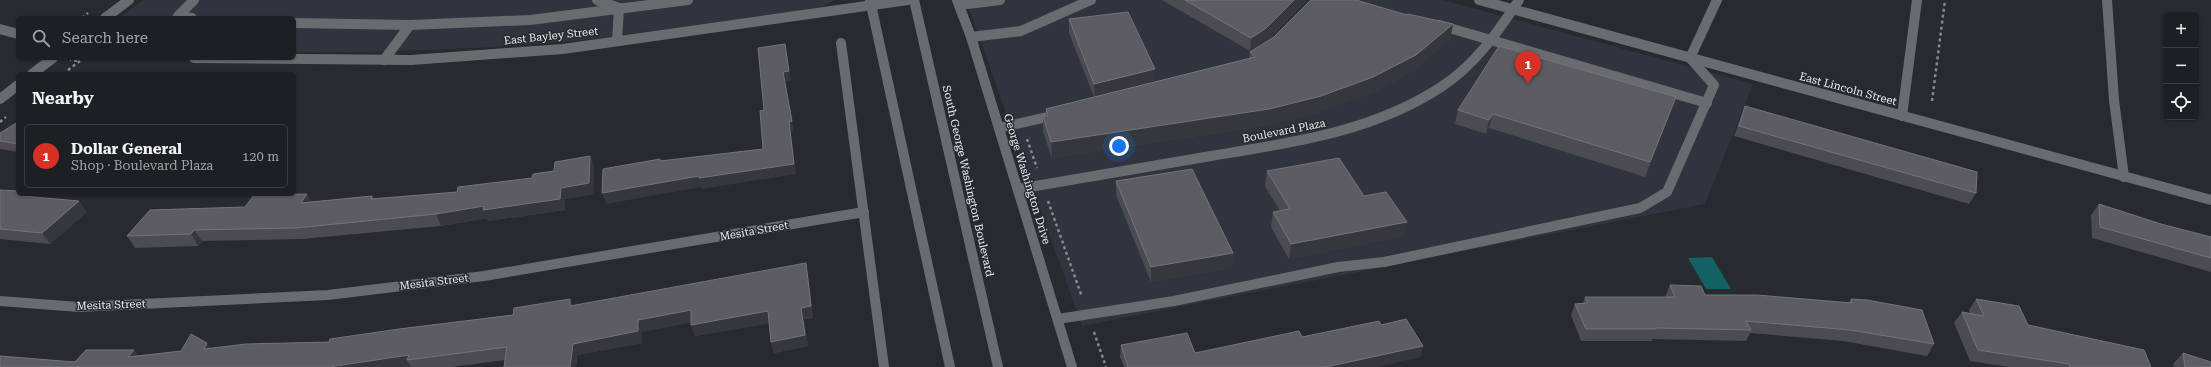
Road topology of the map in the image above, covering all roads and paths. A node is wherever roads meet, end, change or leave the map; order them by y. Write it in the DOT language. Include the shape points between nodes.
graph roads {
  1 [pos="129,0"];
  2 [pos="194,0"];
  3 [pos="597,0"];
  4 [pos="688,0"];
  5 [pos="908,0"];
  6 [pos="914,0"];
  7 [pos="1000,0"];
  8 [pos="1091,0"];
  9 [pos="1479,0"];
  10 [pos="1519,0"];
  11 [pos="1717,0"];
  12 [pos="1917,0"];
  13 [pos="1945,0"];
  14 [pos="2107,0"];
  15 [pos="871,3"];
  16 [pos="958,3"];
  17 [pos="619,8"];
  18 [pos="1513,9"];
  19 [pos="108,16"];
  20 [pos="178,16"];
  21 [pos="1431,22"];
  22 [pos="296,23"];
  23 [pos="410,25"];
  24 [pos="0,29"];
  25 [pos="16,33"];
  26 [pos="971,37"];
  27 [pos="1490,39"];
  28 [pos="617,41"];
  29 [pos="841,43"];
  30 [pos="1690,58"];
  31 [pos="296,59"];
  32 [pos="50,60"];
  33 [pos="384,60"];
  34 [pos="35,72"];
  35 [pos="16,87"];
  36 [pos="0,99"];
  37 [pos="1932,101"];
  38 [pos="1707,103"];
  39 [pos="1067,112"];
  40 [pos="1902,116"];
  41 [pos="1021,123"];
  42 [pos="999,128"];
  43 [pos="2124,177"];
  44 [pos="1043,185"];
  45 [pos="1018,189"];
  46 [pos="2211,200"];
  47 [pos="864,212"];
  48 [pos="0,301"];
  49 [pos="1088,314"];
  50 [pos="1058,319"];
  51 [pos="884,367"];
  52 [pos="950,367"];
  53 [pos="998,367"];
  54 [pos="1072,367"];
  55 [pos="1106,367"];
  1 -- 19 [label="street"];
  2 -- 20 [label="street"];
  3 -- 17 [label="street"];
  4 -- 17 [label="street"];
  5 -- 15 [label="street, East Bayley Street"];
  6 -- 53 [label="street, South George Washington Boulevard"];
  7 -- 16 [label="street"];
  8 -- 26 [label="street" via="1021,31"];
  9 -- 18 [label="street, East Lincoln Street"];
  10 -- 18 [label="street, Boulevard Plaza"];
  11 -- 30 [label="street"];
  12 -- 40 [label="street"];
  13 -- 37 [label="path"];
  14 -- 43 [label="street" via="2114,100"];
  15 -- 28 [label="street, East Bayley Street"];
  15 -- 52 [label="street"];
  16 -- 26 [label="street, George Washington Drive"];
  17 -- 23 [label="street" via="530,20"];
  17 -- 28 [label="street"];
  18 -- 27 [label="street, Boulevard Plaza"];
  18 -- 30 [label="street, East Lincoln Street"];
  21 -- 27 [label="street"];
  22 -- 23 [label="street"];
  23 -- 33 [label="street"];
  24 -- 25 [label="street"];
  26 -- 42 [label="street, George Washington Drive"];
  27 -- 38 [label="street"];
  27 -- 44 [label="street, Boulevard Plaza" via="1442,86 1416,102 1344,131 1308,140"];
  28 -- 33 [label="street, East Bayley Street" via="563,49"];
  29 -- 47 [label="street"];
  30 -- 38 [label="street" via="1714,85"];
  30 -- 40 [label="street, East Lincoln Street"];
  31 -- 33 [label="street, East Bayley Street"];
  32 -- 34 [label="street"];
  35 -- 36 [label="street"];
  38 -- 49 [label="street" via="1667,192 1640,208 1384,262 1338,268 1174,301"];
  39 -- 41 [label="street"];
  40 -- 43 [label="street, East Lincoln Street"];
  41 -- 42 [label="street"];
  41 -- 44 [label="path"];
  42 -- 45 [label="street, George Washington Drive"];
  43 -- 46 [label="street, East Lincoln Street"];
  44 -- 45 [label="street, Boulevard Plaza"];
  44 -- 49 [label="path"];
  45 -- 50 [label="street, George Washington Drive"];
  47 -- 48 [label="street, Mesita Street" via="484,276 328,295 79,307"];
  47 -- 51 [label="street"];
  49 -- 50 [label="street"];
  49 -- 55 [label="path"];
  50 -- 54 [label="street, George Washington Drive"];
}
